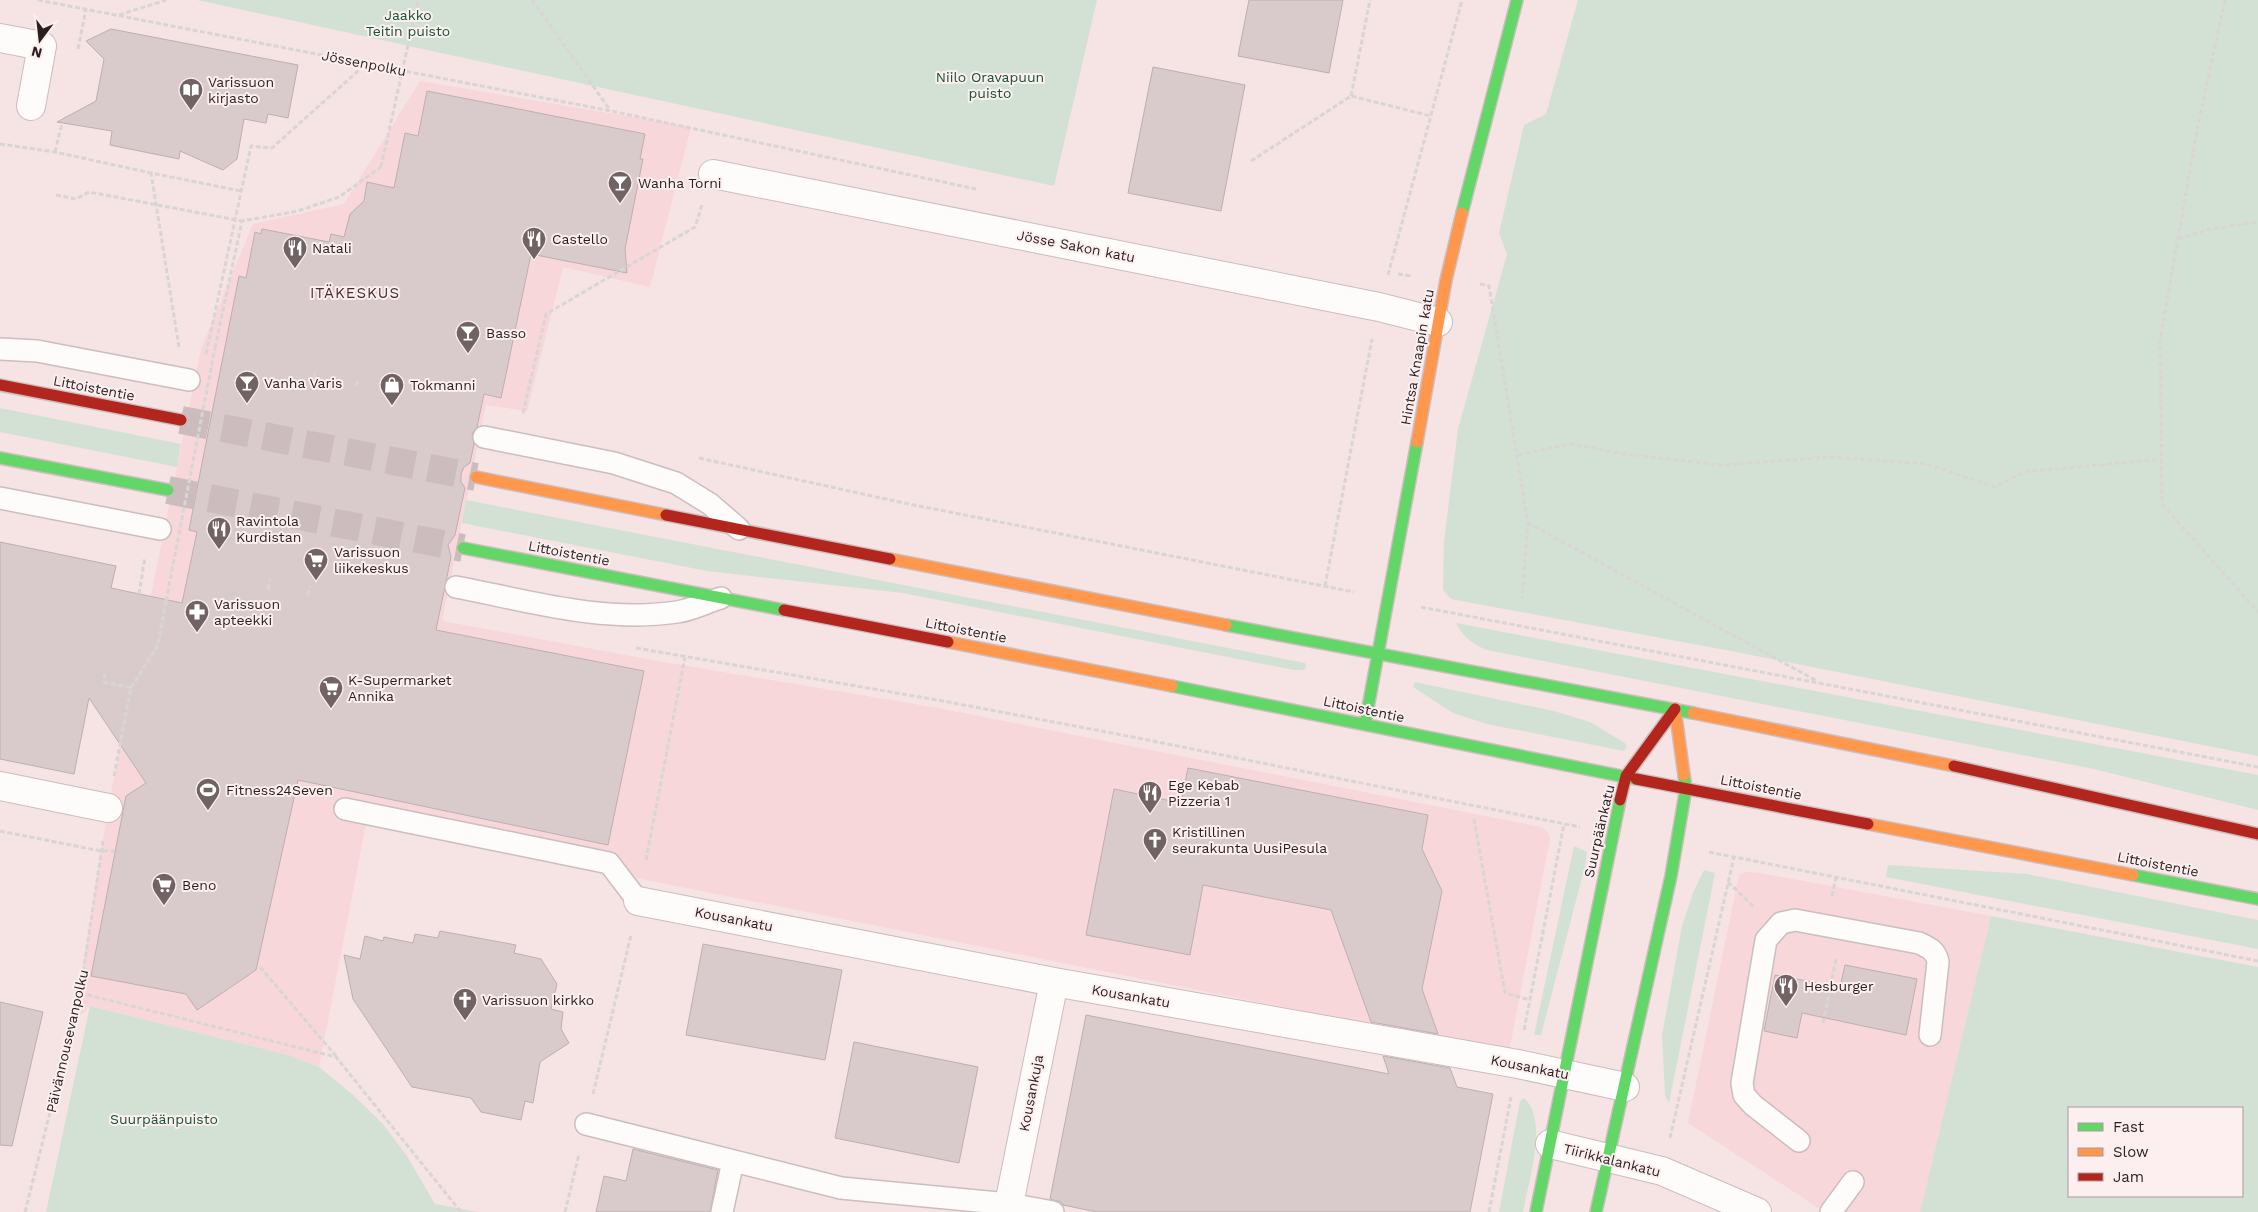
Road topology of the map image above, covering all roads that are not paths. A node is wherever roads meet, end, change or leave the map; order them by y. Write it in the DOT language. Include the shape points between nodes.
graph roads {
  1 [pos="1517,0"];
  2 [pos="0,38"];
  3 [pos="31,106"];
  4 [pos="713,174"];
  5 [pos="1438,322"];
  6 [pos="0,349"];
  7 [pos="189,380"];
  8 [pos="0,385"];
  9 [pos="181,420"];
  10 [pos="484,437"];
  11 [pos="0,458"];
  12 [pos="476,477"];
  13 [pos="168,490"];
  14 [pos="0,498"];
  15 [pos="160,529"];
  16 [pos="739,529"];
  17 [pos="463,548"];
  18 [pos="456,587"];
  19 [pos="721,598"];
  20 [pos="1377,655"];
  21 [pos="1675,709"];
  22 [pos="1365,724"];
  23 [pos="1626,776"];
  24 [pos="0,786"];
  25 [pos="1686,788"];
  26 [pos="108,808"];
  27 [pos="345,808"];
  28 [pos="2258,834"];
  29 [pos="2258,899"];
  30 [pos="638,901"];
  31 [pos="1054,982"];
  32 [pos="1930,1035"];
  33 [pos="1564,1073"];
  34 [pos="1625,1087"];
  35 [pos="586,1124"];
  36 [pos="1799,1141"];
  37 [pos="1550,1144"];
  38 [pos="1609,1158"];
  39 [pos="733,1161"];
  40 [pos="1853,1182"];
  41 [pos="1009,1204"];
  42 [pos="722,1212"];
  43 [pos="1052,1212"];
  44 [pos="1536,1212"];
  45 [pos="1596,1212"];
  46 [pos="1757,1212"];
  47 [pos="1831,1212"];
  1 -- 5 [label="main road, Hintsa Knaapin katu"];
  2 -- 3 [label="street" via="42,46"];
  4 -- 5 [label="street, Jösse Sakon katu" via="1378,306"];
  5 -- 20 [label="main road, Hintsa Knaapin katu"];
  6 -- 7 [label="lane" via="37,351"];
  8 -- 9 [label="main road, Littoistentie"];
  10 -- 16 [label="lane" via="614,463 676,483 710,504"];
  11 -- 13 [label="main road"];
  12 -- 16 [label="main road"];
  14 -- 15 [label="lane"];
  16 -- 20 [label="main road"];
  17 -- 19 [label="main road, Littoistentie"];
  18 -- 19 [label="lane" via="588,613 635,616 679,612"];
  19 -- 22 [label="main road, Littoistentie"];
  20 -- 21 [label="main road"];
  20 -- 22 [label="main road, Hintsa Knaapin katu"];
  21 -- 23 [label="main road, Suurpäänkatu"];
  21 -- 25 [label="main road"];
  21 -- 28 [label="main road" via="2022,780"];
  22 -- 23 [label="main road, Littoistentie"];
  23 -- 25 [label="main road, Littoistentie"];
  23 -- 33 [label="main road, Suurpäänkatu"];
  24 -- 26 [label="street"];
  25 -- 29 [label="main road, Littoistentie"];
  25 -- 34 [label="main road"];
  27 -- 30 [label="lane" via="609,863"];
  30 -- 31 [label="street, Kousankatu"];
  31 -- 33 [label="street, Kousankatu"];
  31 -- 41 [label="street, Kousankuja"];
  32 -- 36 [label="lane" via="1938,974 1936,954 1929,947 1825,925 1794,920 1781,923 1766,940 1742,1083 1744,1095 1753,1105"];
  33 -- 34 [label="street, Kousankatu"];
  33 -- 37 [label="main road, Suurpäänkatu"];
  34 -- 38 [label="main road"];
  35 -- 39 [label="lane"];
  37 -- 38 [label="street, Tiirikkalankatu"];
  37 -- 44 [label="main road, Suurpäänkatu"];
  38 -- 45 [label="main road"];
  38 -- 46 [label="street, Tiirikkalankatu" via="1662,1171"];
  39 -- 41 [label="lane" via="841,1188"];
  39 -- 42 [label="lane"];
  40 -- 47 [label="lane"];
  41 -- 43 [label="lane"];
}
